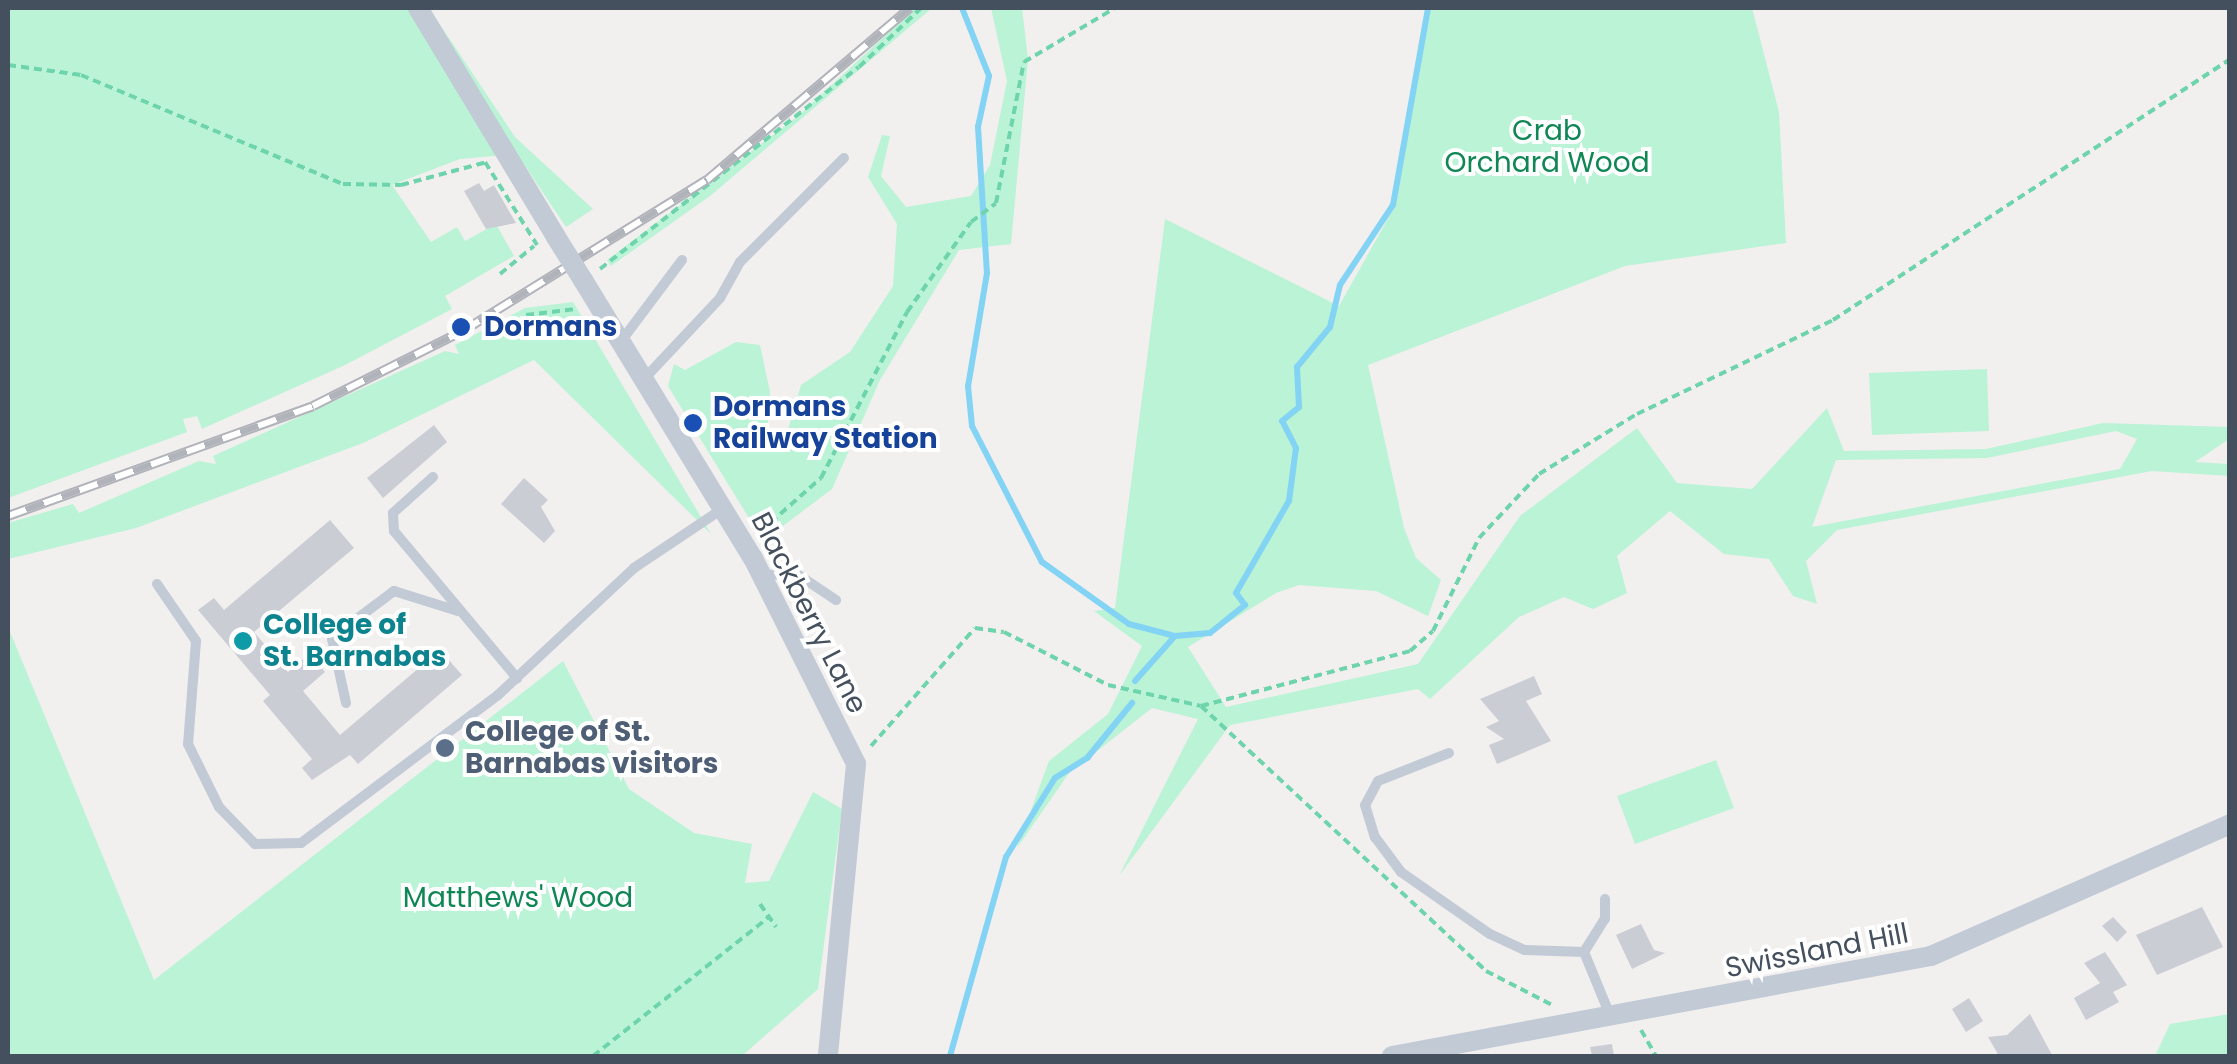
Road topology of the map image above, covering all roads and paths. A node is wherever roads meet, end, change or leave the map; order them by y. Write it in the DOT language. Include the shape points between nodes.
graph roads {
  1 [pos="418,8"];
  2 [pos="921,8"];
  3 [pos="1115,8"];
  4 [pos="2230,59"];
  5 [pos="8,65"];
  6 [pos="844,158"];
  7 [pos="543,242"];
  8 [pos="682,260"];
  9 [pos="598,270"];
  10 [pos="500,274"];
  11 [pos="593,305"];
  12 [pos="526,315"];
  13 [pos="622,340"];
  14 [pos="644,379"];
  15 [pos="433,476"];
  16 [pos="723,508"];
  17 [pos="744,542"];
  18 [pos="762,575"];
  19 [pos="157,584"];
  20 [pos="836,600"];
  21 [pos="458,612"];
  22 [pos="268,627"];
  23 [pos="332,639"];
  24 [pos="517,678"];
  25 [pos="346,703"];
  26 [pos="1201,706"];
  27 [pos="1450,752"];
  28 [pos="856,764"];
  29 [pos="2230,824"];
  30 [pos="1605,898"];
  31 [pos="760,904"];
  32 [pos="769,917"];
  33 [pos="776,927"];
  34 [pos="1584,952"];
  35 [pos="1620,1014"];
  36 [pos="1561,1024"];
  37 [pos="593,1056"];
  38 [pos="828,1056"];
  39 [pos="1392,1056"];
  40 [pos="1656,1056"];
  1 -- 7 [label="street, Blackberry Lane"];
  2 -- 9 [label="path" via="859,67"];
  3 -- 17 [label="path" via="1024,62 990,209 907,312 821,478"];
  4 -- 26 [label="path" via="1833,320 1636,414 1539,474 1479,538 1433,632 1410,651"];
  5 -- 7 [label="path" via="81,75 343,184 400,185 485,162"];
  6 -- 14 [label="lane" via="740,262 720,298"];
  7 -- 10 [label="path"];
  7 -- 11 [label="street, Blackberry Lane, bridge"];
  8 -- 13 [label="lane"];
  11 -- 12 [label="path"];
  11 -- 13 [label="street, Blackberry Lane"];
  13 -- 14 [label="street, Blackberry Lane"];
  14 -- 16 [label="street, Blackberry Lane"];
  15 -- 21 [label="lane" via="393,513 394,531"];
  16 -- 17 [label="street, Blackberry Lane"];
  16 -- 24 [label="lane" via="634,568"];
  17 -- 18 [label="street, Blackberry Lane"];
  18 -- 20 [label="lane" via="797,574"];
  18 -- 28 [label="street, Blackberry Lane"];
  19 -- 24 [label="lane" via="196,641 188,744 219,807 255,844 318,838"];
  21 -- 23 [label="lane" via="394,591"];
  21 -- 24 [label="lane"];
  22 -- 23 [label="path"];
  23 -- 25 [label="lane"];
  26 -- 28 [label="path" via="1108,685 1004,632 975,628"];
  26 -- 36 [label="path" via="1372,873 1486,971 1557,1008"];
  27 -- 34 [label="lane" via="1378,781 1365,805 1374,837 1401,872 1490,934 1525,950"];
  28 -- 38 [label="street"];
  29 -- 35 [label="street, Swissland Hill" via="1931,956"];
  30 -- 34 [label="lane" via="1606,918"];
  31 -- 32 [label="path"];
  32 -- 33 [label="path"];
  32 -- 37 [label="path"];
  34 -- 35 [label="lane"];
  35 -- 36 [label="street, Swissland Hill"];
  35 -- 40 [label="path"];
  36 -- 39 [label="street, Swissland Hill"];
}
